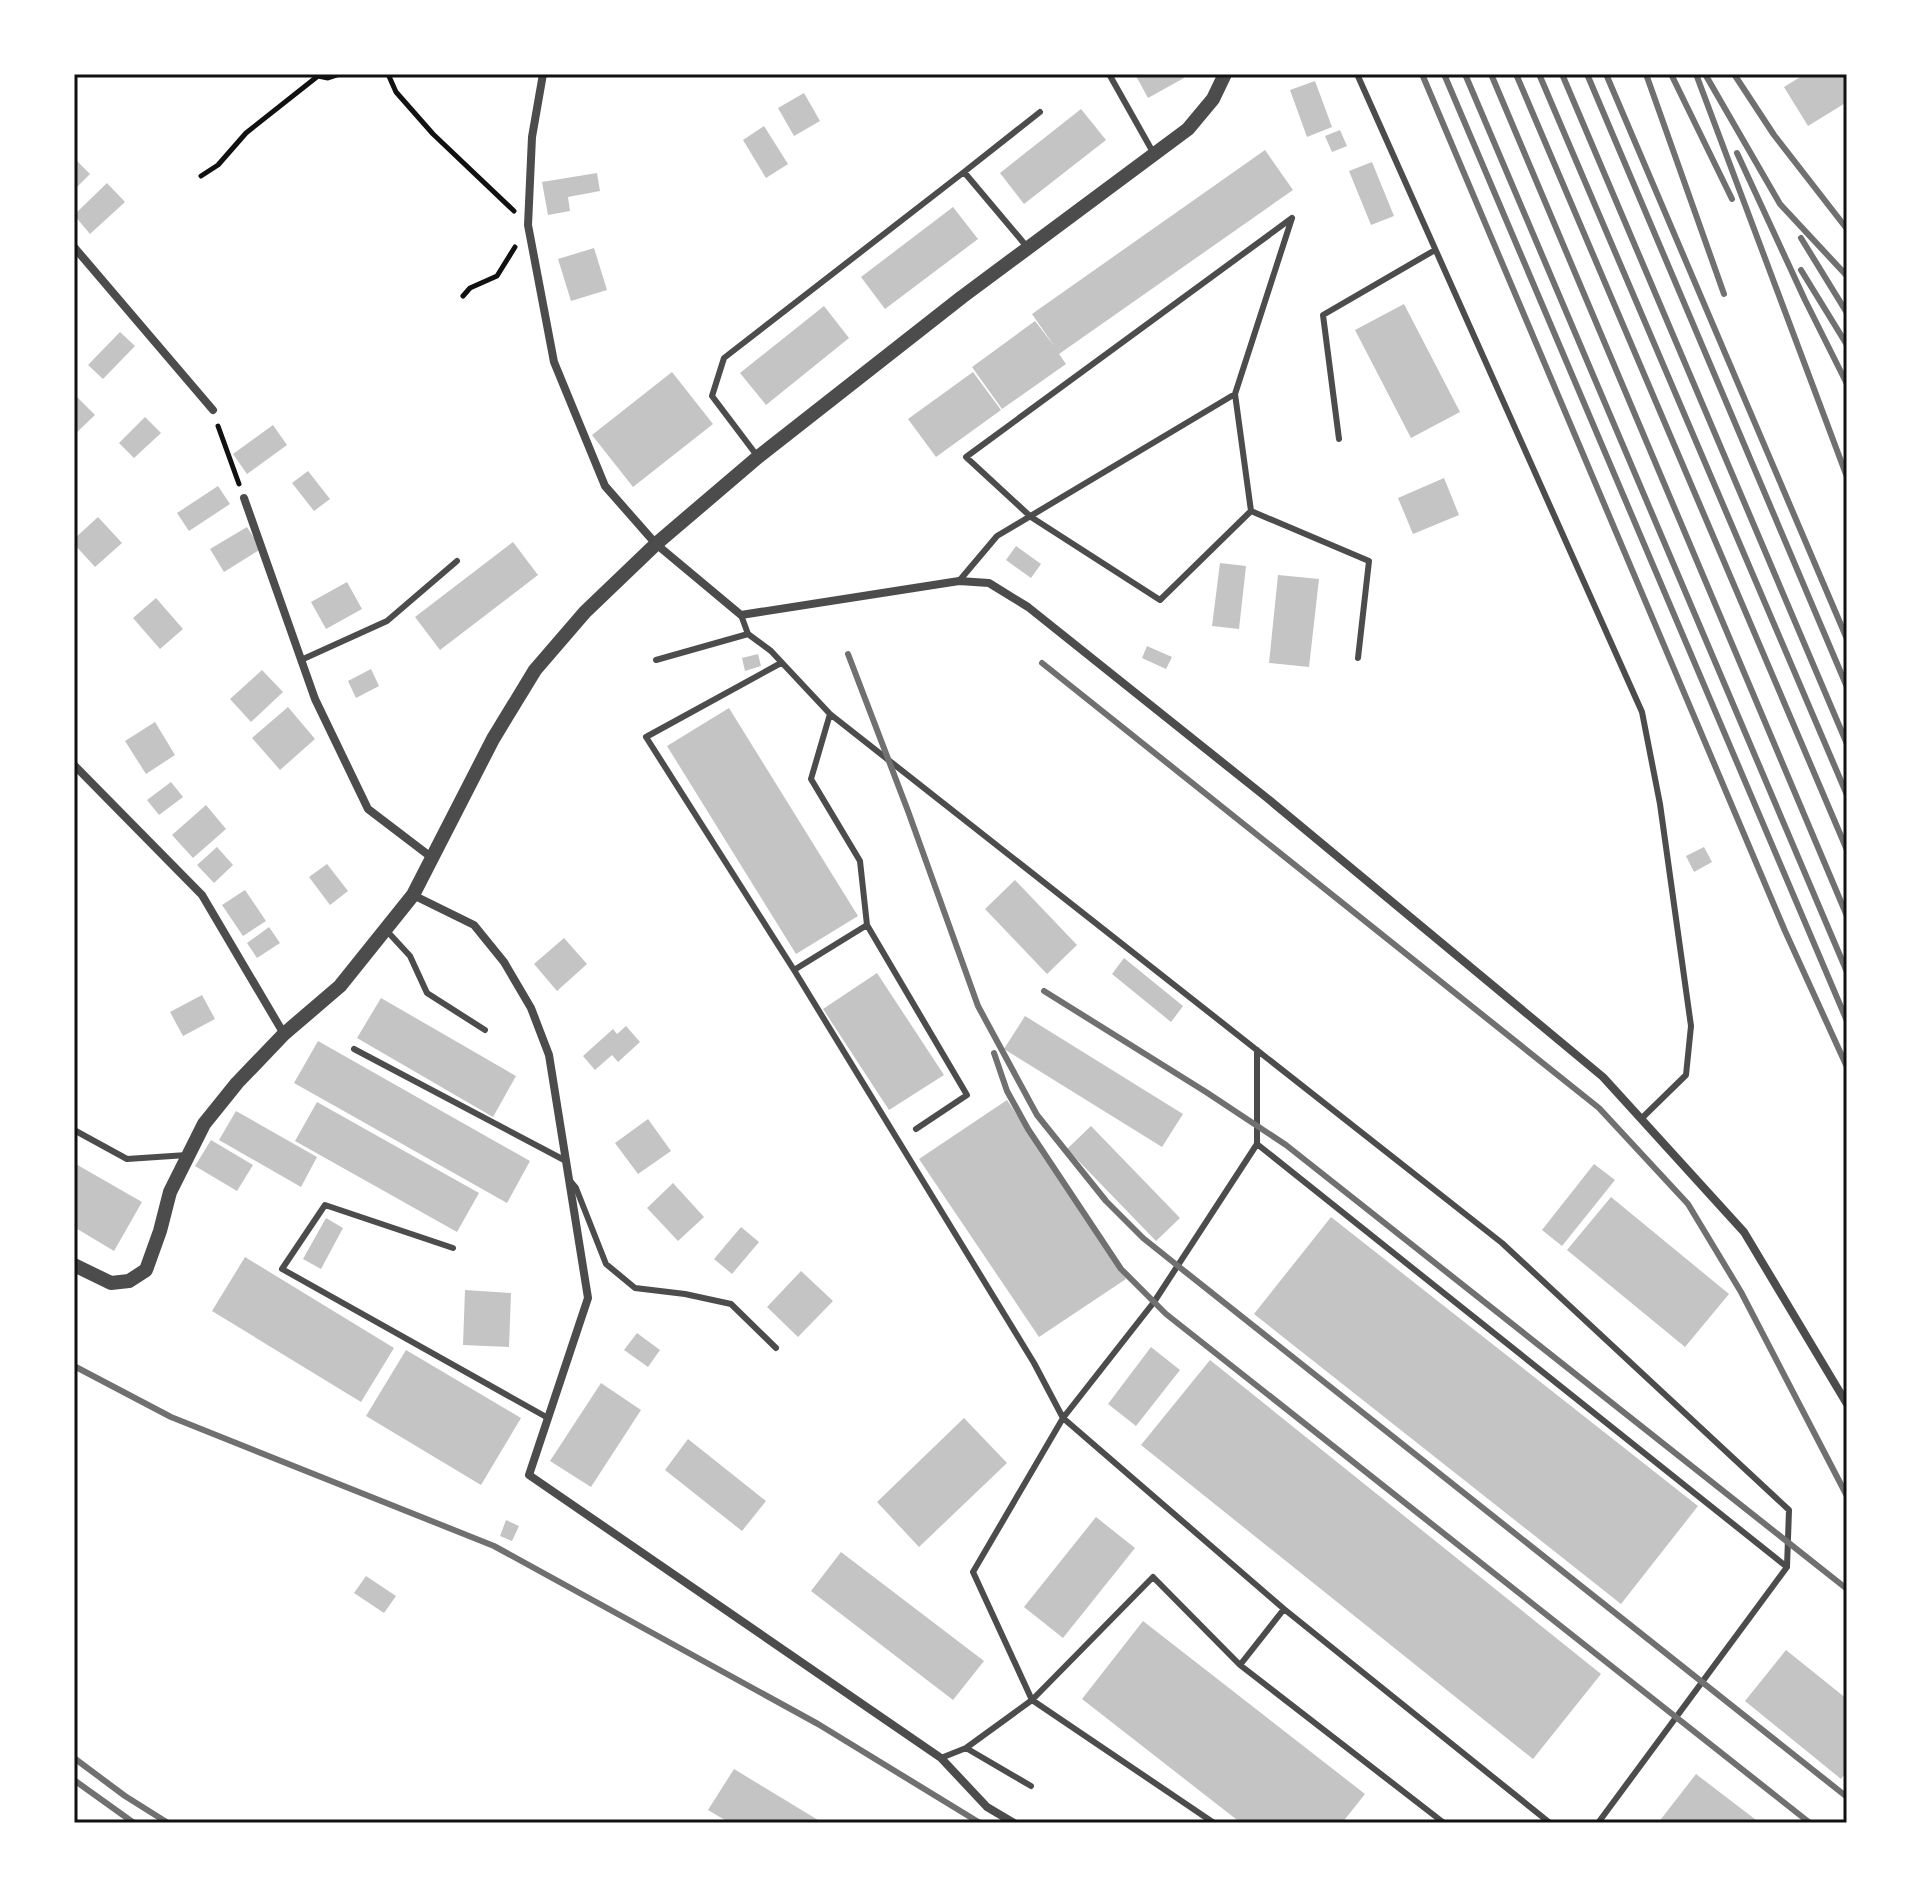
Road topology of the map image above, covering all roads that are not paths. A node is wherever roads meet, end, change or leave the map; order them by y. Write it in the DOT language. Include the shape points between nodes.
graph roads {
  1 [pos="543,74"];
  2 [pos="1109,74"];
  3 [pos="1225,74"];
  4 [pos="1357,74"];
  5 [pos="1040,112"];
  6 [pos="1154,154"];
  7 [pos="964,172"];
  8 [pos="74,247"];
  9 [pos="1028,248"];
  10 [pos="1435,250"];
  11 [pos="1235,394"];
  12 [pos="213,410"];
  13 [pos="1339,439"];
  14 [pos="758,457"];
  15 [pos="244,498"];
  16 [pos="1251,511"];
  17 [pos="1031,517"];
  18 [pos="656,544"];
  19 [pos="457,561"];
  20 [pos="959,581"];
  21 [pos="741,615"];
  22 [pos="748,634"];
  23 [pos="1358,658"];
  24 [pos="301,660"];
  25 [pos="656,660"];
  26 [pos="781,663"];
  27 [pos="830,714"];
  28 [pos="74,765"];
  29 [pos="431,857"];
  30 [pos="413,895"];
  31 [pos="867,925"];
  32 [pos="386,930"];
  33 [pos="794,970"];
  34 [pos="485,1030"];
  35 [pos="284,1034"];
  36 [pos="354,1049"];
  37 [pos="1257,1050"];
  38 [pos="1641,1119"];
  39 [pos="916,1129"];
  40 [pos="74,1130"];
  41 [pos="1257,1144"];
  42 [pos="187,1155"];
  43 [pos="566,1161"];
  44 [pos="569,1179"];
  45 [pos="453,1248"];
  46 [pos="74,1265"];
  47 [pos="776,1348"];
  48 [pos="1847,1404"];
  49 [pos="548,1418"];
  50 [pos="1063,1418"];
  51 [pos="1787,1567"];
  52 [pos="1284,1609"];
  53 [pos="1240,1665"];
  54 [pos="1032,1700"];
  55 [pos="966,1748"];
  56 [pos="941,1758"];
  57 [pos="1031,1786"];
  58 [pos="1014,1823"];
  59 [pos="1214,1823"];
  60 [pos="1444,1823"];
  61 [pos="1550,1823"];
  62 [pos="1598,1823"];
  1 -- 18 [label="street" via="532,137 528,225 554,362 605,486"];
  2 -- 6 [label="lane"];
  3 -- 6 [label="street" via="1188,129"];
  4 -- 10 [label="lane"];
  5 -- 7 [label="lane"];
  6 -- 9 [label="street"];
  7 -- 9 [label="lane"];
  7 -- 14 [label="lane" via="724,358 712,396"];
  8 -- 12 [label="street"];
  9 -- 14 [label="street"];
  10 -- 13 [label="lane" via="1323,315"];
  10 -- 38 [label="lane" via="1642,712 1691,1026 1686,1075"];
  11 -- 16 [label="lane"];
  11 -- 17 [label="lane"];
  11 -- 17 [label="lane" via="1292,218 966,457"];
  14 -- 18 [label="street"];
  15 -- 24 [label="street"];
  16 -- 17 [label="lane" via="1160,600"];
  16 -- 23 [label="lane" via="1369,561"];
  17 -- 20 [label="lane" via="997,536"];
  18 -- 21 [label="street"];
  18 -- 29 [label="street" via="585,612 535,670"];
  19 -- 24 [label="lane" via="387,621"];
  20 -- 21 [label="street"];
  20 -- 38 [label="street" via="989,583 1028,607 1603,1077"];
  21 -- 22 [label="lane"];
  22 -- 25 [label="lane"];
  22 -- 26 [label="lane"];
  24 -- 29 [label="street" via="368,809"];
  26 -- 27 [label="lane"];
  26 -- 33 [label="lane" via="646,737"];
  27 -- 31 [label="lane" via="811,779 860,861"];
  27 -- 37 [label="lane"];
  28 -- 35 [label="street" via="202,895"];
  29 -- 30 [label="street"];
  30 -- 32 [label="street"];
  30 -- 43 [label="street" via="474,925 531,1008 549,1055"];
  31 -- 33 [label="lane"];
  31 -- 39 [label="lane" via="967,1095"];
  32 -- 34 [label="lane" via="410,956 427,993"];
  32 -- 35 [label="street" via="340,986"];
  33 -- 50 [label="lane"];
  35 -- 42 [label="street" via="212,1114"];
  36 -- 43 [label="lane"];
  37 -- 41 [label="lane"];
  37 -- 51 [label="lane" via="1502,1243 1789,1510"];
  38 -- 48 [label="street" via="1744,1232"];
  40 -- 42 [label="lane" via="127,1159"];
  41 -- 50 [label="lane" via="1154,1302"];
  41 -- 51 [label="lane"];
  42 -- 46 [label="street" via="146,1270 129,1281 111,1283"];
  43 -- 44 [label="street"];
  44 -- 47 [label="lane" via="606,1264 635,1288 731,1304"];
  44 -- 49 [label="street" via="588,1298"];
  45 -- 49 [label="lane" via="325,1205 282,1269"];
  49 -- 56 [label="street" via="529,1475"];
  50 -- 52 [label="lane"];
  50 -- 54 [label="lane" via="973,1572"];
  51 -- 62 [label="lane"];
  52 -- 53 [label="lane"];
  52 -- 61 [label="lane"];
  53 -- 54 [label="lane" via="1153,1577"];
  53 -- 60 [label="lane"];
  54 -- 55 [label="lane"];
  54 -- 59 [label="lane"];
  55 -- 56 [label="lane"];
  55 -- 57 [label="lane"];
  56 -- 58 [label="street" via="987,1807"];
}
